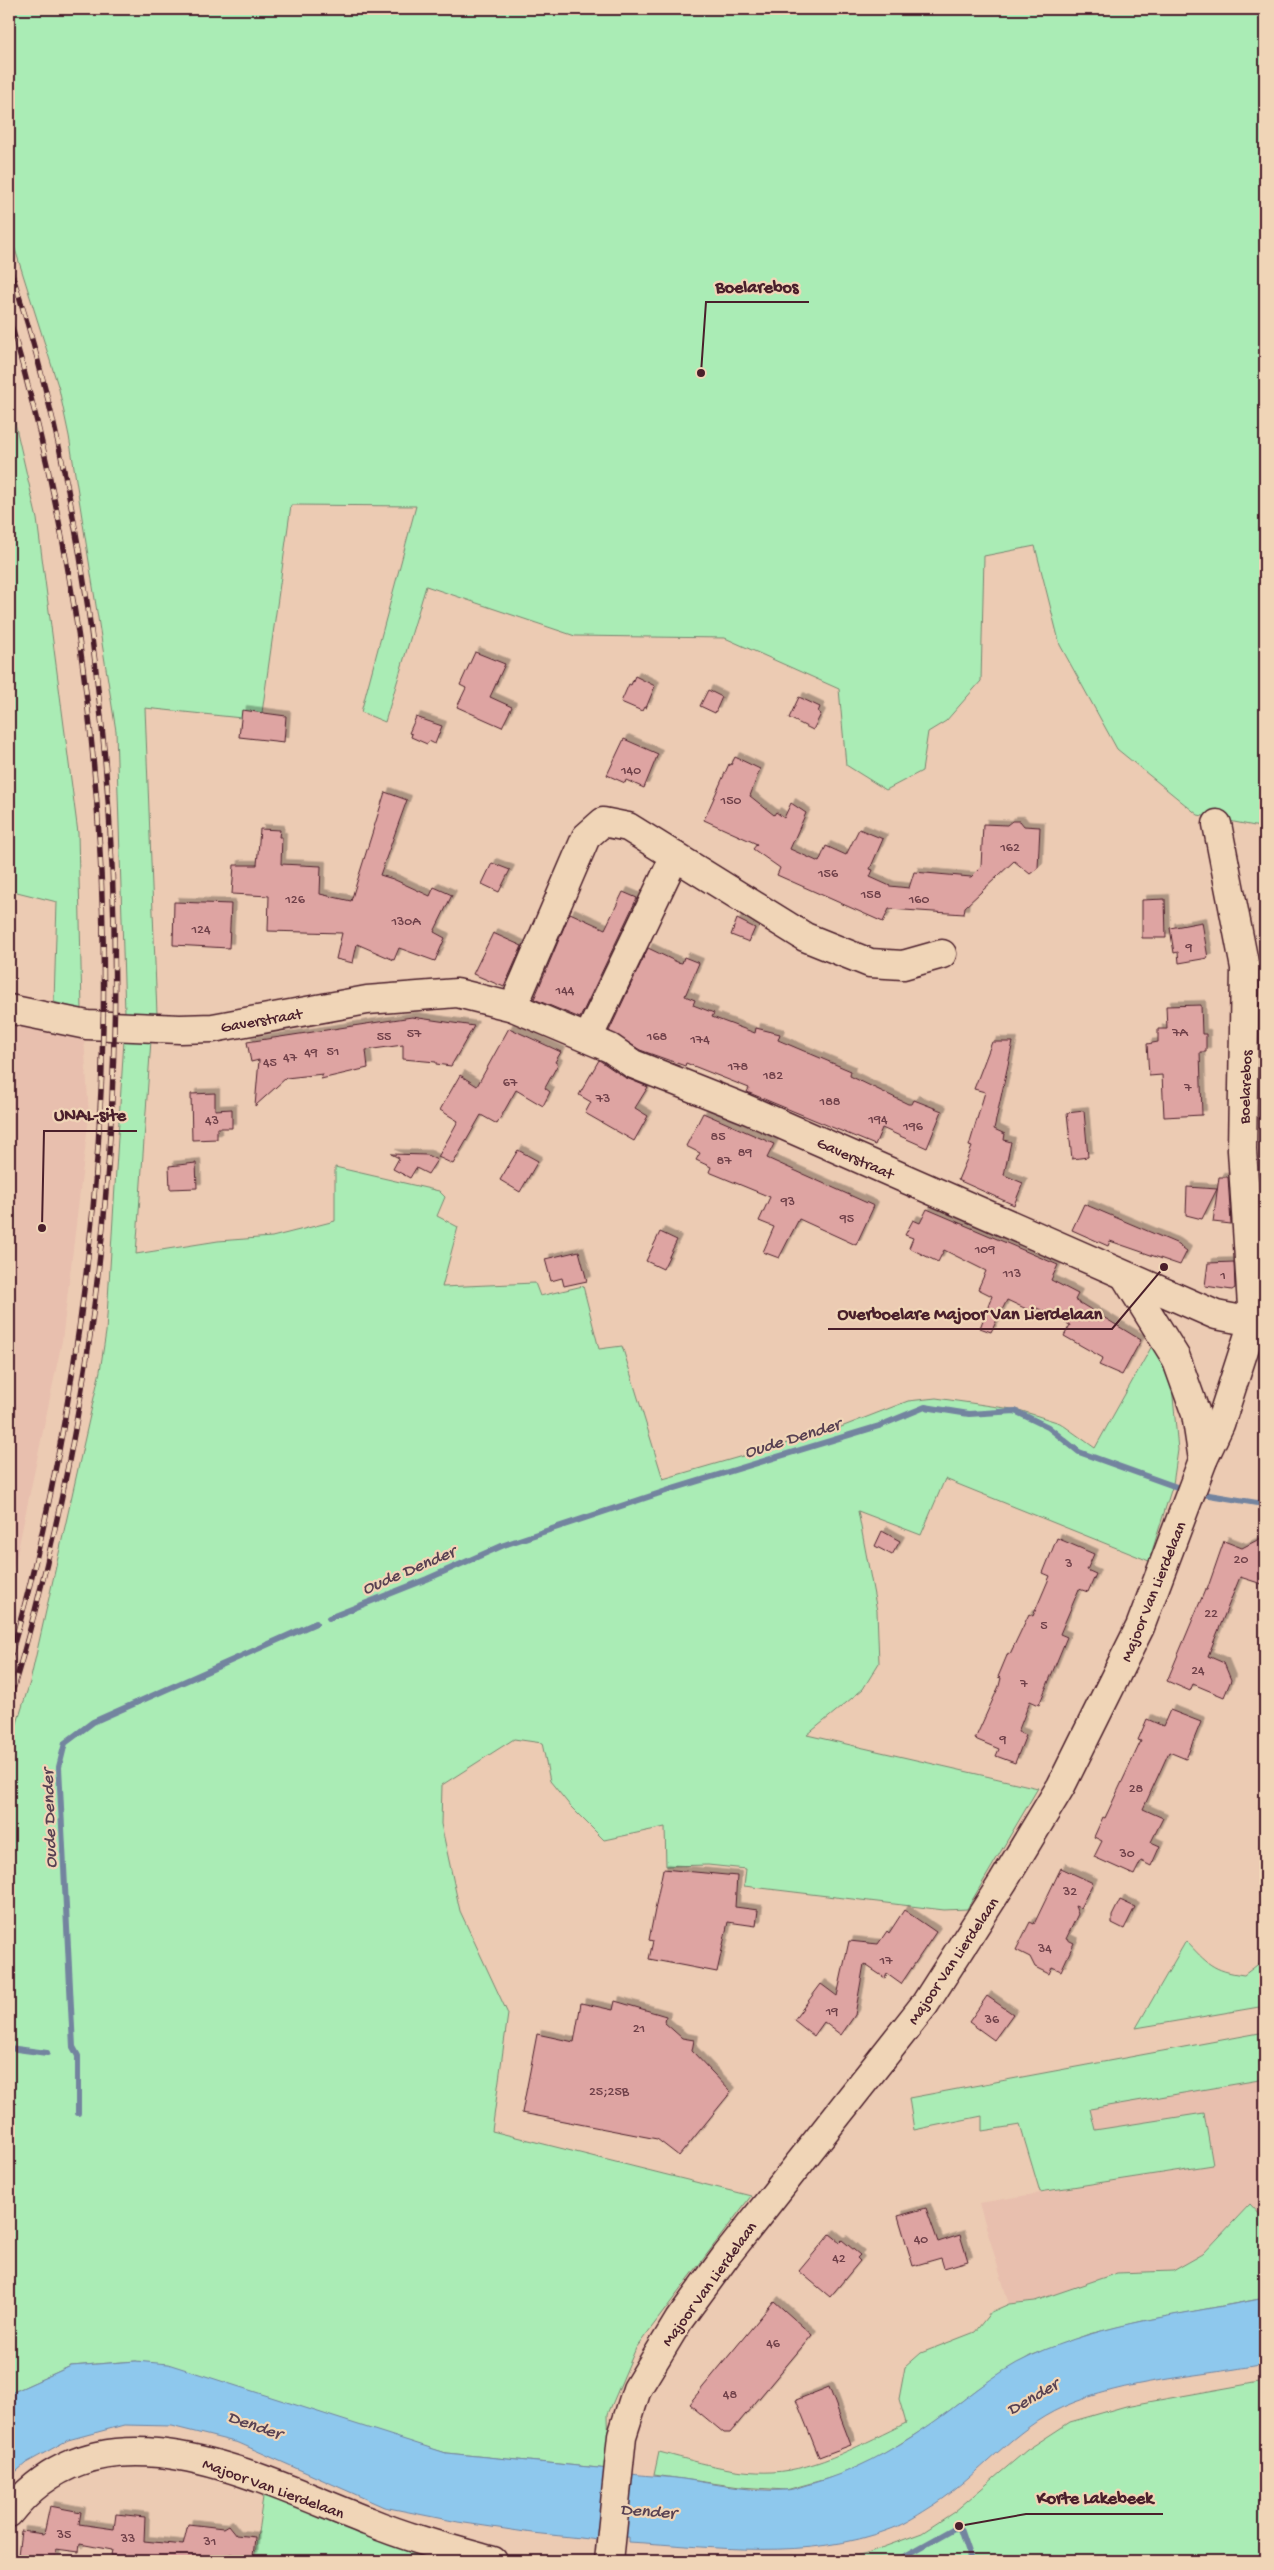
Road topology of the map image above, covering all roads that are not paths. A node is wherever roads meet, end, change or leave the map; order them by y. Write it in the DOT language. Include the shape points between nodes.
graph roads {
  1 [pos="1217,824"];
  2 [pos="675,856"];
  3 [pos="942,954"];
  4 [pos="513,1007"];
  5 [pos="9,1009"];
  6 [pos="588,1038"];
  7 [pos="1125,1276"];
  8 [pos="1259,1320"];
  9 [pos="1196,1478"];
  10 [pos="9,2513"];
  11 [pos="493,2561"];
  12 [pos="609,2561"];
  1 -- 8 [label="street, Boelarebos" via="1245,968 1242,1150"];
  2 -- 3 [label="street" via="805,937 870,963 902,965"];
  2 -- 4 [label="street" via="628,827 603,822 586,837"];
  2 -- 6 [label="street"];
  4 -- 5 [label="street, Gaverstraat" via="457,993 367,1000 213,1028 180,1029 87,1025"];
  4 -- 6 [label="street, Gaverstraat"];
  6 -- 7 [label="street, Gaverstraat" via="633,1064 744,1108"];
  7 -- 8 [label="street, Gaverstraat" via="1216,1315"];
  7 -- 9 [label="street" via="1176,1358 1196,1414"];
  8 -- 9 [label="street, Majoor Van Lierdelaan"];
  9 -- 12 [label="street, Majoor Van Lierdelaan" via="1140,1627 1061,1786 1003,1882 925,2004 678,2320 637,2389 622,2436"];
  10 -- 11 [label="street, Majoor Van Lierdelaan" via="33,2487 57,2471 119,2452 157,2451 211,2461 416,2540"];
}
